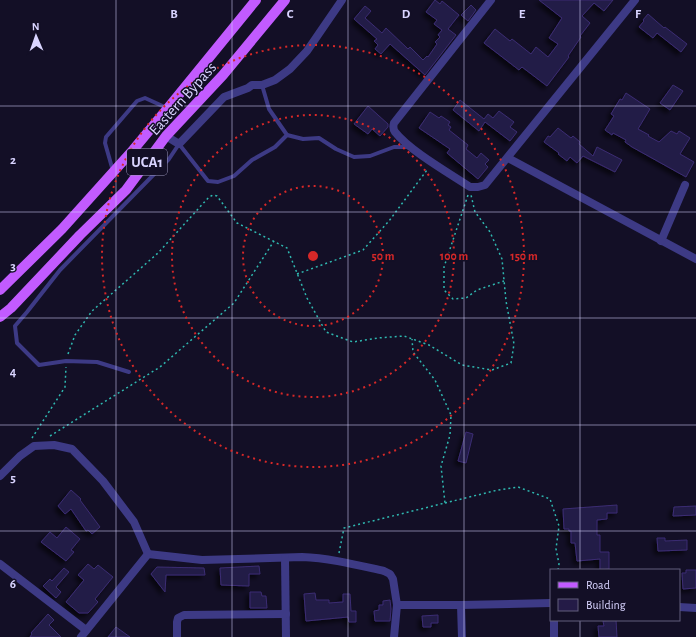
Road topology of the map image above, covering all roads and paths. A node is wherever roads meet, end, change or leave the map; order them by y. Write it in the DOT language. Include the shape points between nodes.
graph roads {
  1 [pos="256,0"];
  2 [pos="285,0"];
  3 [pos="342,0"];
  4 [pos="491,0"];
  5 [pos="635,0"];
  6 [pos="262,85"];
  7 [pos="168,108"];
  8 [pos="287,135"];
  9 [pos="166,136"];
  10 [pos="179,144"];
  11 [pos="411,146"];
  12 [pos="508,158"];
  13 [pos="433,163"];
  14 [pos="113,171"];
  15 [pos="684,184"];
  16 [pos="470,187"];
  17 [pos="274,241"];
  18 [pos="661,241"];
  19 [pos="696,259"];
  20 [pos="297,274"];
  21 [pos="504,281"];
  22 [pos="0,290"];
  23 [pos="0,318"];
  24 [pos="412,339"];
  25 [pos="66,361"];
  26 [pos="129,372"];
  27 [pos="47,438"];
  28 [pos="20,456"];
  29 [pos="0,476"];
  30 [pos="445,503"];
  31 [pos="148,554"];
  32 [pos="285,558"];
  33 [pos="337,561"];
  34 [pos="0,564"];
  35 [pos="558,569"];
  36 [pos="550,603"];
  37 [pos="397,605"];
  38 [pos="461,605"];
  39 [pos="680,607"];
  40 [pos="696,608"];
  41 [pos="286,614"];
  42 [pos="554,621"];
  43 [pos="83,634"];
  44 [pos="177,637"];
  45 [pos="286,637"];
  46 [pos="394,637"];
  47 [pos="462,637"];
  48 [pos="554,637"];
  1 -- 7 [label="main road, Eastern Bypass / UCA1"];
  2 -- 9 [label="main road, Eastern Bypass / UCA1" via="223,75"];
  3 -- 6 [label="street" via="307,50 290,69 275,80"];
  4 -- 11 [label="street" via="394,123 395,132"];
  5 -- 12 [label="street"];
  6 -- 8 [label="lane" via="269,109"];
  6 -- 10 [label="street" via="252,85 224,97"];
  7 -- 14 [label="main road, Eastern Bypass / UCA1"];
  7 -- 14 [label="lane" via="146,98 137,101 106,137 105,143"];
  8 -- 10 [label="lane" via="275,147 252,160 234,176 218,182 208,181"];
  8 -- 11 [label="lane" via="303,139 319,138 354,157 370,156 394,147"];
  9 -- 10 [label="street"];
  9 -- 23 [label="main road, Eastern Bypass / UCA1" via="126,190"];
  10 -- 25 [label="lane" via="169,160 60,270 15,326 17,343 39,365"];
  11 -- 13 [label="street"];
  12 -- 16 [label="street" via="485,185"];
  12 -- 18 [label="street"];
  13 -- 16 [label="street"];
  13 -- 20 [label="path" via="389,221 363,250"];
  14 -- 22 [label="main road, Eastern Bypass / UCA1" via="62,229"];
  15 -- 18 [label="street"];
  16 -- 21 [label="path" via="475,212 490,232 502,258"];
  16 -- 21 [label="path" via="444,267 444,290 453,299 466,298 476,290"];
  17 -- 20 [label="path" via="287,248"];
  17 -- 25 [label="path" via="237,223 217,196 212,195 158,252 92,311 75,336"];
  17 -- 27 [label="path" via="234,303 160,367"];
  18 -- 19 [label="street"];
  20 -- 24 [label="path" via="326,332 353,342 404,336"];
  21 -- 24 [label="path" via="514,344 510,363 492,370 462,365 429,345"];
  24 -- 30 [label="path" via="413,352 435,380 451,415 450,435 441,466"];
  25 -- 26 [label="lane" via="97,362"];
  25 -- 28 [label="path" via="65,387"];
  28 -- 29 [label="street"];
  28 -- 31 [label="street" via="34,446 54,445 72,449 103,481 134,522"];
  30 -- 33 [label="path" via="344,528"];
  30 -- 35 [label="path" via="518,487 550,499 559,526 556,549"];
  31 -- 32 [label="street" via="202,560"];
  31 -- 43 [label="street"];
  32 -- 33 [label="street" via="313,557"];
  32 -- 41 [label="street"];
  33 -- 37 [label="street" via="390,574"];
  34 -- 43 [label="street"];
  36 -- 38 [label="street"];
  37 -- 38 [label="street"];
  37 -- 46 [label="street"];
  38 -- 47 [label="street"];
  39 -- 40 [label="street"];
  41 -- 44 [label="street" via="184,615 178,618"];
  41 -- 45 [label="street"];
  42 -- 48 [label="street"];
}
